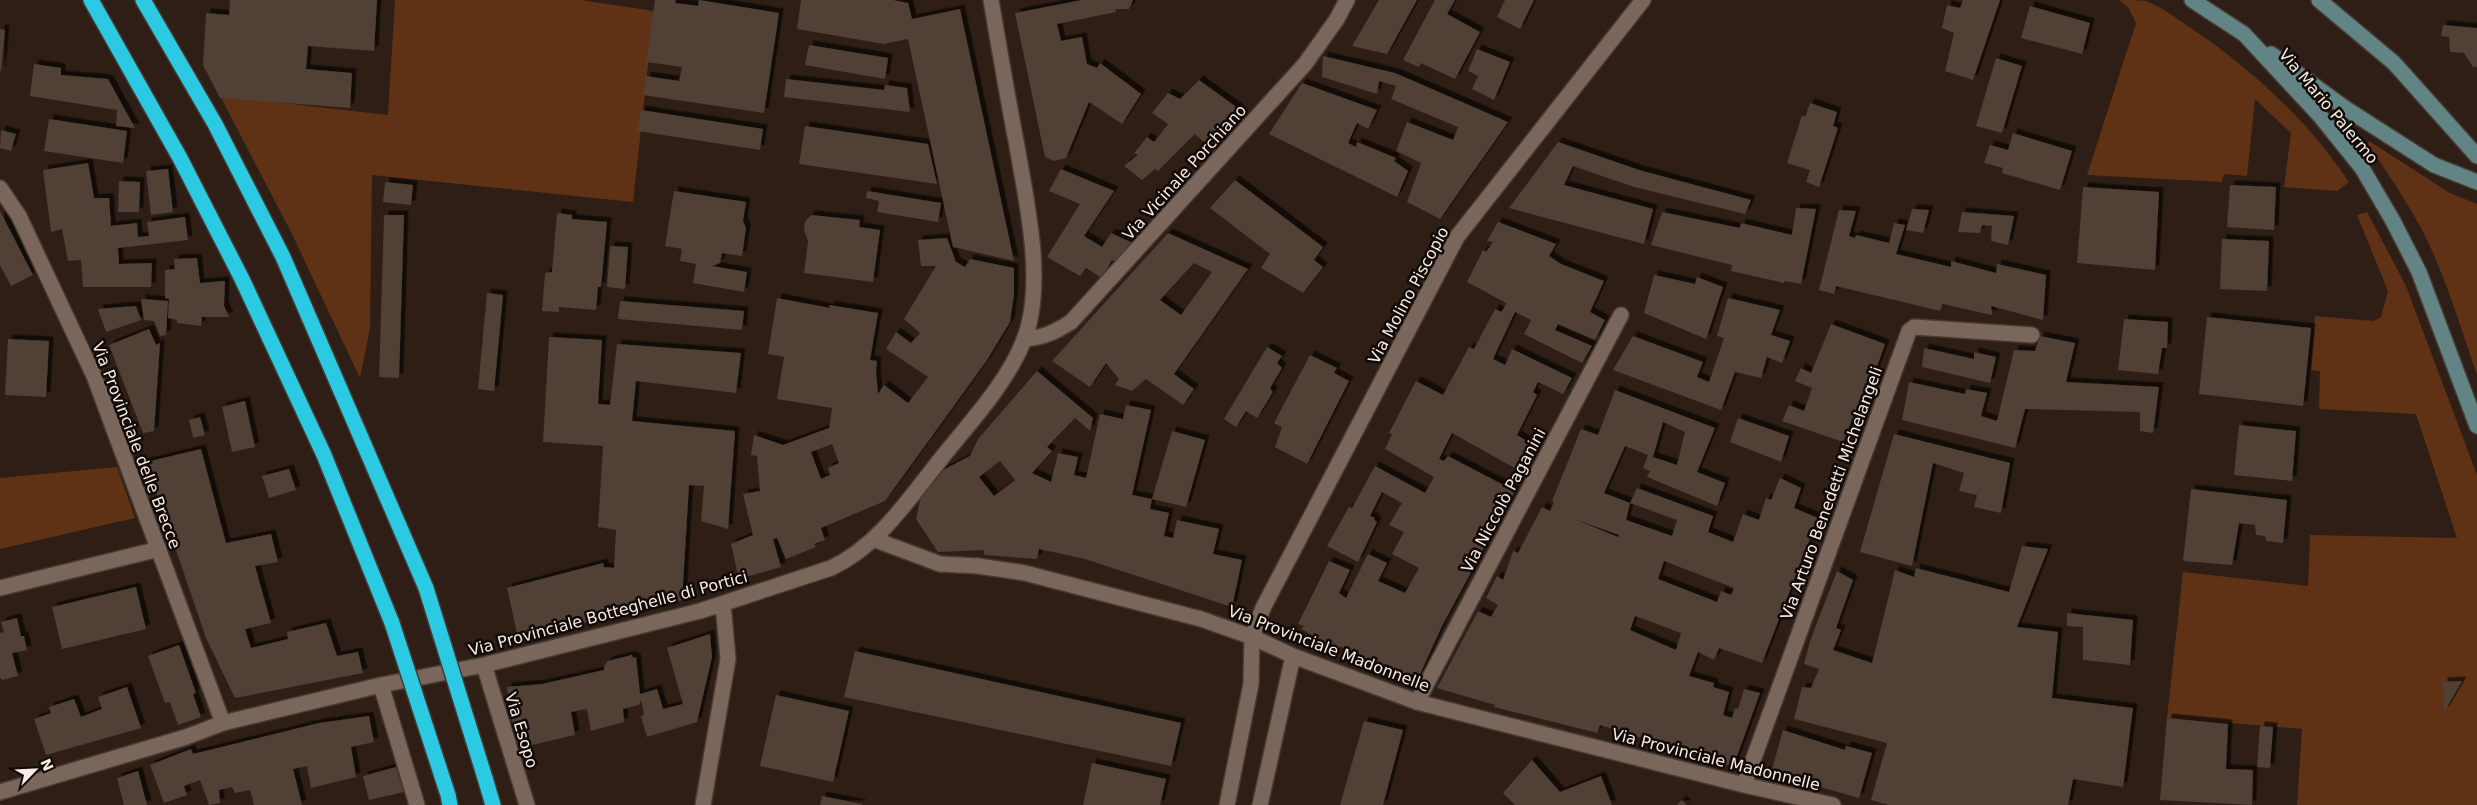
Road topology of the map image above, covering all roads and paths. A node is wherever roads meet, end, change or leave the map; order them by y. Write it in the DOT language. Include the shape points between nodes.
graph roads {
  1 [pos="91,0"];
  2 [pos="143,0"];
  3 [pos="991,0"];
  4 [pos="1347,0"];
  5 [pos="1643,0"];
  6 [pos="2192,0"];
  7 [pos="2319,0"];
  8 [pos="2244,34"];
  9 [pos="2477,156"];
  10 [pos="2477,182"];
  11 [pos="0,188"];
  12 [pos="1620,315"];
  13 [pos="2032,335"];
  14 [pos="1024,339"];
  15 [pos="2477,426"];
  16 [pos="873,539"];
  17 [pos="159,549"];
  18 [pos="0,588"];
  19 [pos="723,604"];
  20 [pos="1252,637"];
  21 [pos="1293,656"];
  22 [pos="484,665"];
  23 [pos="381,685"];
  24 [pos="1417,702"];
  25 [pos="223,723"];
  26 [pos="1744,785"];
  27 [pos="0,792"];
  28 [pos="1790,800"];
  29 [pos="417,805"];
  30 [pos="450,805"];
  31 [pos="493,805"];
  32 [pos="526,805"];
  33 [pos="703,805"];
  34 [pos="1227,805"];
  35 [pos="1260,805"];
  36 [pos="1833,805"];
  1 -- 30 [label="highway, bridge" via="180,158 324,455 392,623"];
  2 -- 31 [label="highway, bridge" via="215,124 287,266 426,588"];
  3 -- 14 [label="street, Via Provinciale Botteghelle di Portici" via="1030,223 1033,262 1031,306"];
  4 -- 14 [label="street, Via Vicinale Porchiano" via="1305,64 1071,322 1051,334"];
  5 -- 20 [label="street, Via Molino Piscopio" via="1457,237 1267,599"];
  6 -- 8 [label="street, Via Mario Palermo"];
  7 -- 9 [label="street" via="2394,62"];
  8 -- 10 [label="street" via="2345,108 2434,165"];
  8 -- 15 [label="street, Via Mario Palermo" via="2321,117 2362,168 2419,272"];
  11 -- 17 [label="street, Via Provinciale delle Brecce" via="19,216 94,376"];
  12 -- 24 [label="street, Via Niccolò Paganini"];
  13 -- 26 [label="street, Via Arturo Benedetti Michelangeli" via="1910,328"];
  14 -- 16 [label="street, Via Provinciale Botteghelle di Portici" via="1004,379 899,513"];
  16 -- 19 [label="street, Via Provinciale Botteghelle di Portici" via="848,560 831,568"];
  16 -- 20 [label="street, Via Provinciale Madonnelle" via="925,560 1025,573 1201,619"];
  17 -- 18 [label="street"];
  17 -- 25 [label="street, Via Provinciale delle Brecce"];
  19 -- 22 [label="street, Via Provinciale Botteghelle di Portici"];
  19 -- 33 [label="street" via="728,659"];
  20 -- 21 [label="street, Via Provinciale Madonnelle"];
  20 -- 34 [label="street" via="1251,684"];
  21 -- 24 [label="street, Via Provinciale Madonnelle"];
  21 -- 35 [label="street"];
  22 -- 23 [label="street, Via Provinciale Botteghelle di Portici"];
  22 -- 32 [label="street, Via Esopo"];
  23 -- 25 [label="street, Via Provinciale Botteghelle di Portici"];
  23 -- 29 [label="street"];
  24 -- 26 [label="street, Via Provinciale Madonnelle"];
  25 -- 27 [label="street, Via Provinciale Botteghelle di Portici"];
  26 -- 28 [label="street, Via Provinciale Madonnelle"];
  28 -- 36 [label="street, Via Provinciale Madonnelle"];
}
